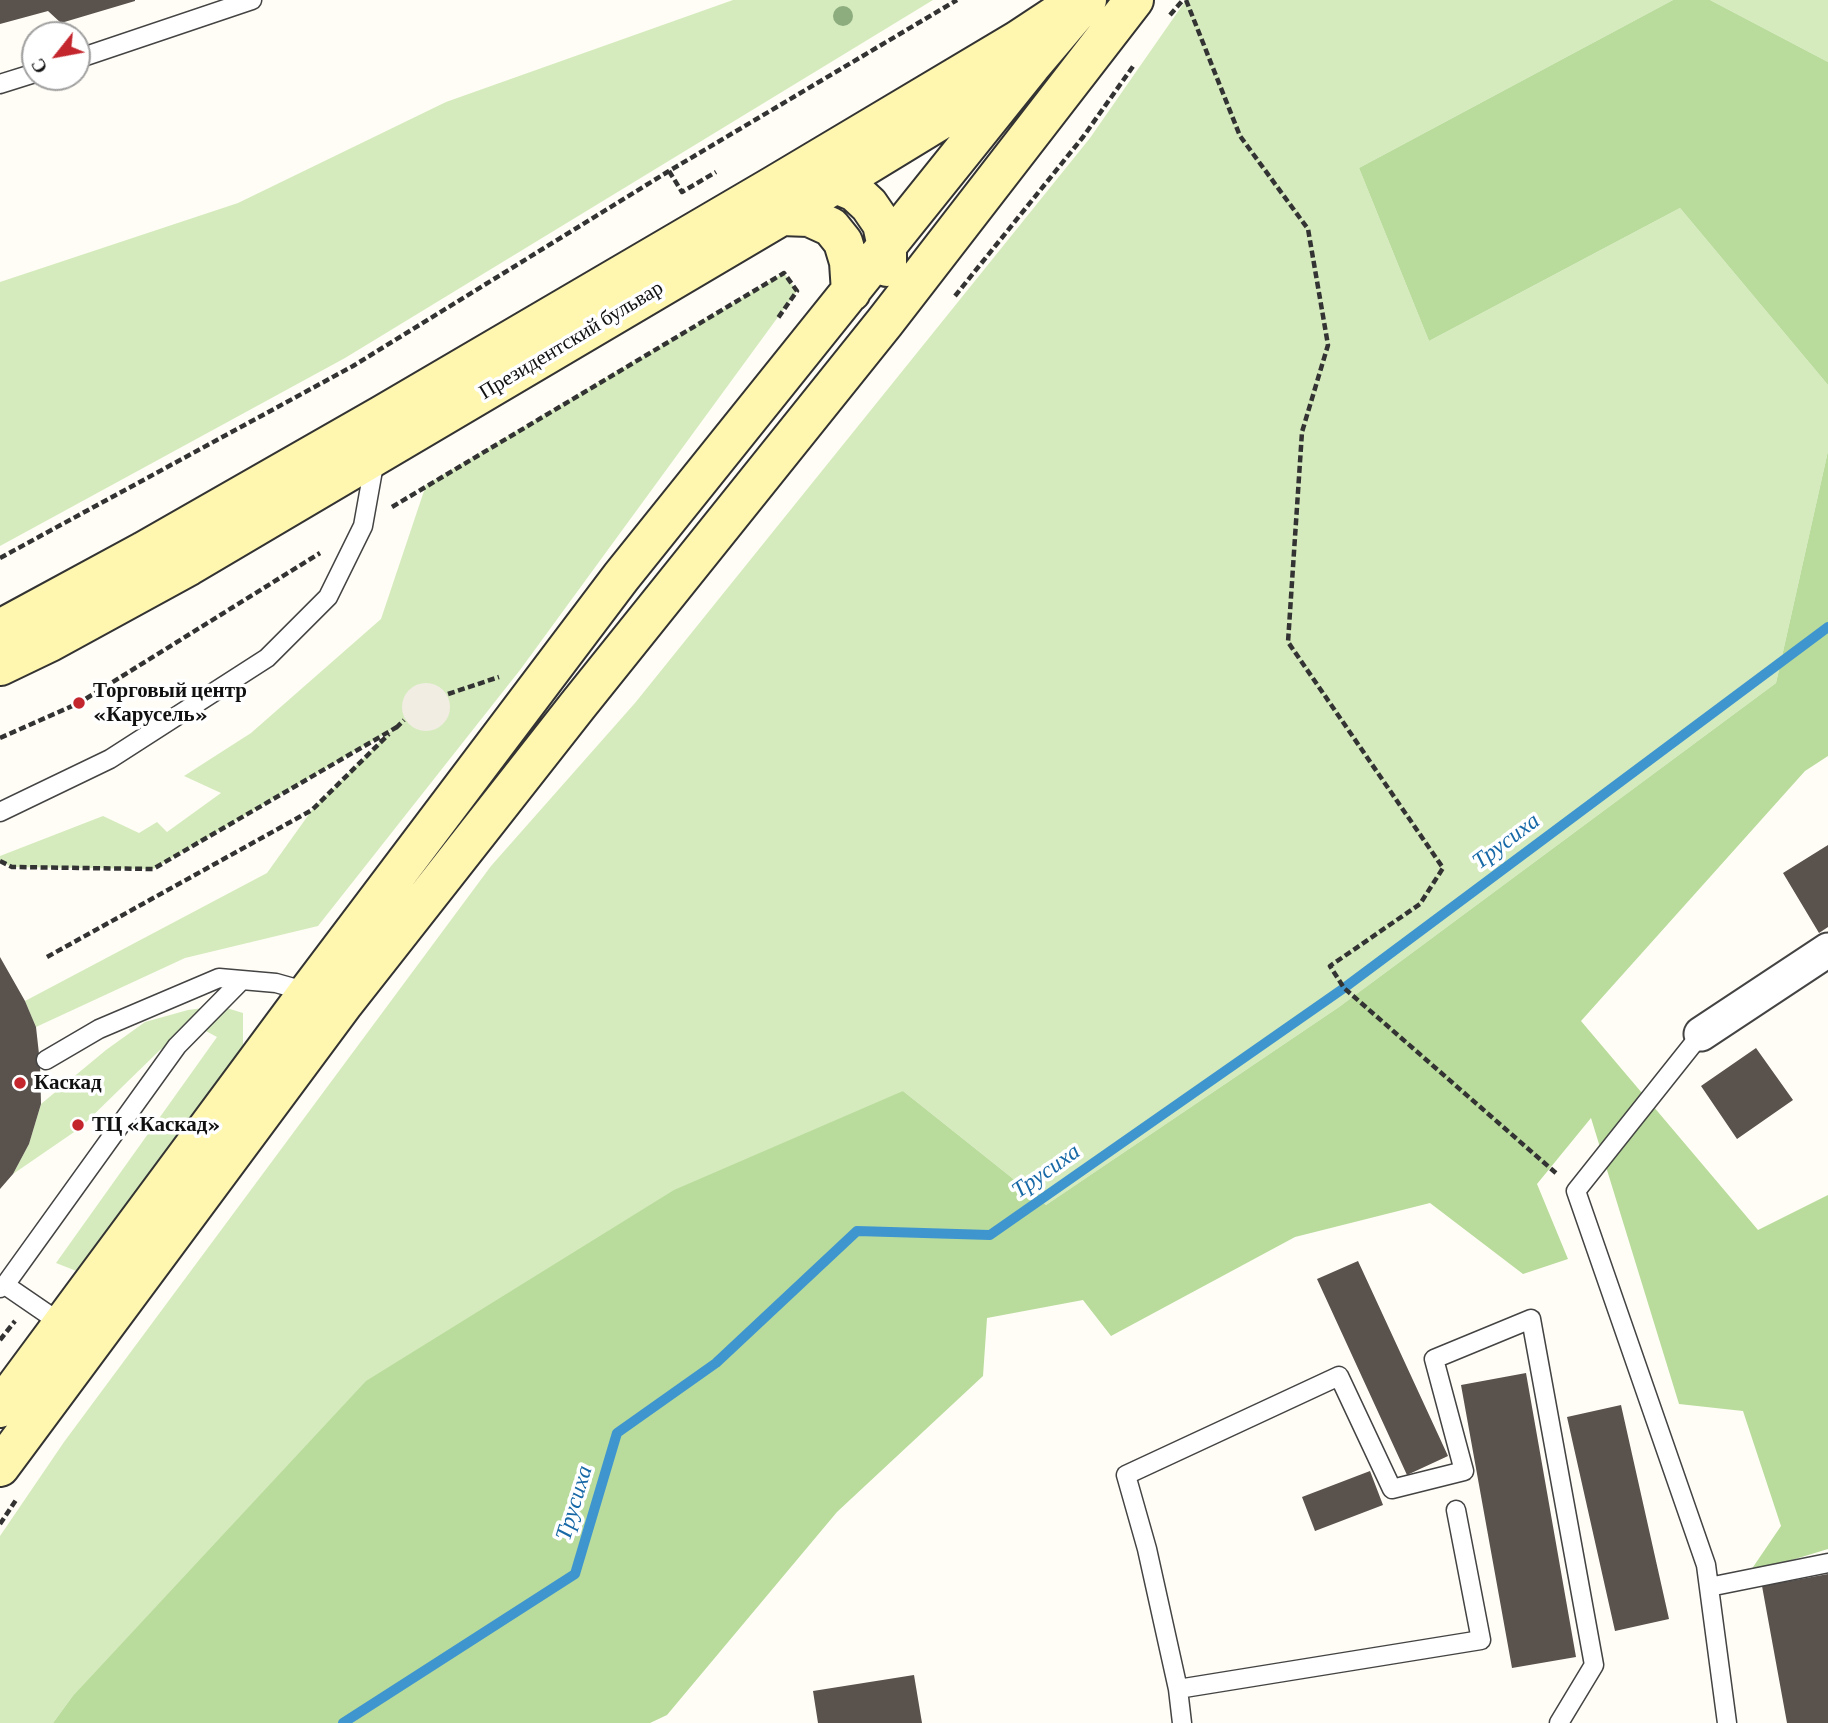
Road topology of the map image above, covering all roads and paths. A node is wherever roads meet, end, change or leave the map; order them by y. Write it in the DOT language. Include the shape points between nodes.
graph roads {
  1 [pos="253,0"];
  2 [pos="957,0"];
  3 [pos="1078,0"];
  4 [pos="1087,0"];
  5 [pos="1134,0"];
  6 [pos="1186,0"];
  7 [pos="91,53"];
  8 [pos="1031,66"];
  9 [pos="21,77"];
  10 [pos="0,84"];
  11 [pos="668,171"];
  12 [pos="716,172"];
  13 [pos="836,184"];
  14 [pos="777,201"];
  15 [pos="887,247"];
  16 [pos="851,292"];
  17 [pos="885,322"];
  18 [pos="773,325"];
  19 [pos="375,455"];
  20 [pos="410,495"];
  21 [pos="322,552"];
  22 [pos="0,558"];
  23 [pos="0,629"];
  24 [pos="0,666"];
  25 [pos="508,674"];
  26 [pos="448,694"];
  27 [pos="404,720"];
  28 [pos="397,727"];
  29 [pos="0,738"];
  30 [pos="0,812"];
  31 [pos="0,861"];
  32 [pos="1828,950"];
  33 [pos="47,957"];
  34 [pos="242,980"];
  35 [pos="308,992"];
  36 [pos="1701,1034"];
  37 [pos="46,1060"];
  38 [pos="1576,1191"];
  39 [pos="2,1287"];
  40 [pos="62,1324"];
  41 [pos="0,1408"];
  42 [pos="0,1467"];
  43 [pos="1455,1510"];
  44 [pos="1828,1563"];
  45 [pos="1709,1587"];
  46 [pos="1178,1689"];
  47 [pos="1182,1723"];
  48 [pos="1559,1723"];
  49 [pos="1727,1723"];
  1 -- 7 [label="lane"];
  2 -- 11 [label="path"];
  3 -- 14 [label="main road, Президентский бульвар"];
  4 -- 8 [label="main road"];
  5 -- 8 [label="main road"];
  5 -- 17 [label="main road"];
  6 -- 38 [label="path" via="1240,136 1308,229 1328,345 1301,432 1288,642 1443,868 1420,904 1331,966 1344,988"];
  8 -- 13 [label="main road"];
  8 -- 15 [label="main road"];
  9 -- 10 [label="lane"];
  11 -- 12 [label="path" via="682,192"];
  11 -- 22 [label="path" via="353,366"];
  13 -- 14 [label="main road" via="813,181"];
  13 -- 15 [label="main road" via="869,205 882,224"];
  14 -- 16 [label="main road" via="831,227 843,242"];
  14 -- 19 [label="main road, Президентский бульвар"];
  14 -- 23 [label="main road, Президентский бульвар"];
  15 -- 16 [label="main road"];
  15 -- 17 [label="main road"];
  16 -- 35 [label="main road" via="621,578"];
  17 -- 42 [label="main road" via="344,1003"];
  18 -- 20 [label="path" via="797,291 784,273"];
  19 -- 24 [label="main road, Президентский бульвар" via="189,566"];
  19 -- 30 [label="lane" via="363,526 328,597 267,658 110,759"];
  21 -- 29 [label="path" via="79,703"];
  25 -- 26 [label="path"];
  27 -- 28 [label="path"];
  28 -- 31 [label="path" via="153,869 12,867"];
  28 -- 33 [label="path" via="312,810"];
  32 -- 36 [label="street"];
  34 -- 35 [label="lane"];
  34 -- 37 [label="lane" via="219,978 99,1029"];
  34 -- 39 [label="lane" via="177,1046"];
  35 -- 40 [label="main road"];
  36 -- 38 [label="lane"];
  38 -- 45 [label="lane" via="1706,1565"];
  39 -- 40 [label="lane"];
  40 -- 41 [label="main road"];
  43 -- 46 [label="lane" via="1481,1640"];
  44 -- 45 [label="lane"];
  45 -- 49 [label="lane"];
  46 -- 47 [label="lane"];
  46 -- 48 [label="lane" via="1126,1475 1339,1376 1392,1489 1464,1471 1434,1359 1531,1319 1594,1665"];
}
